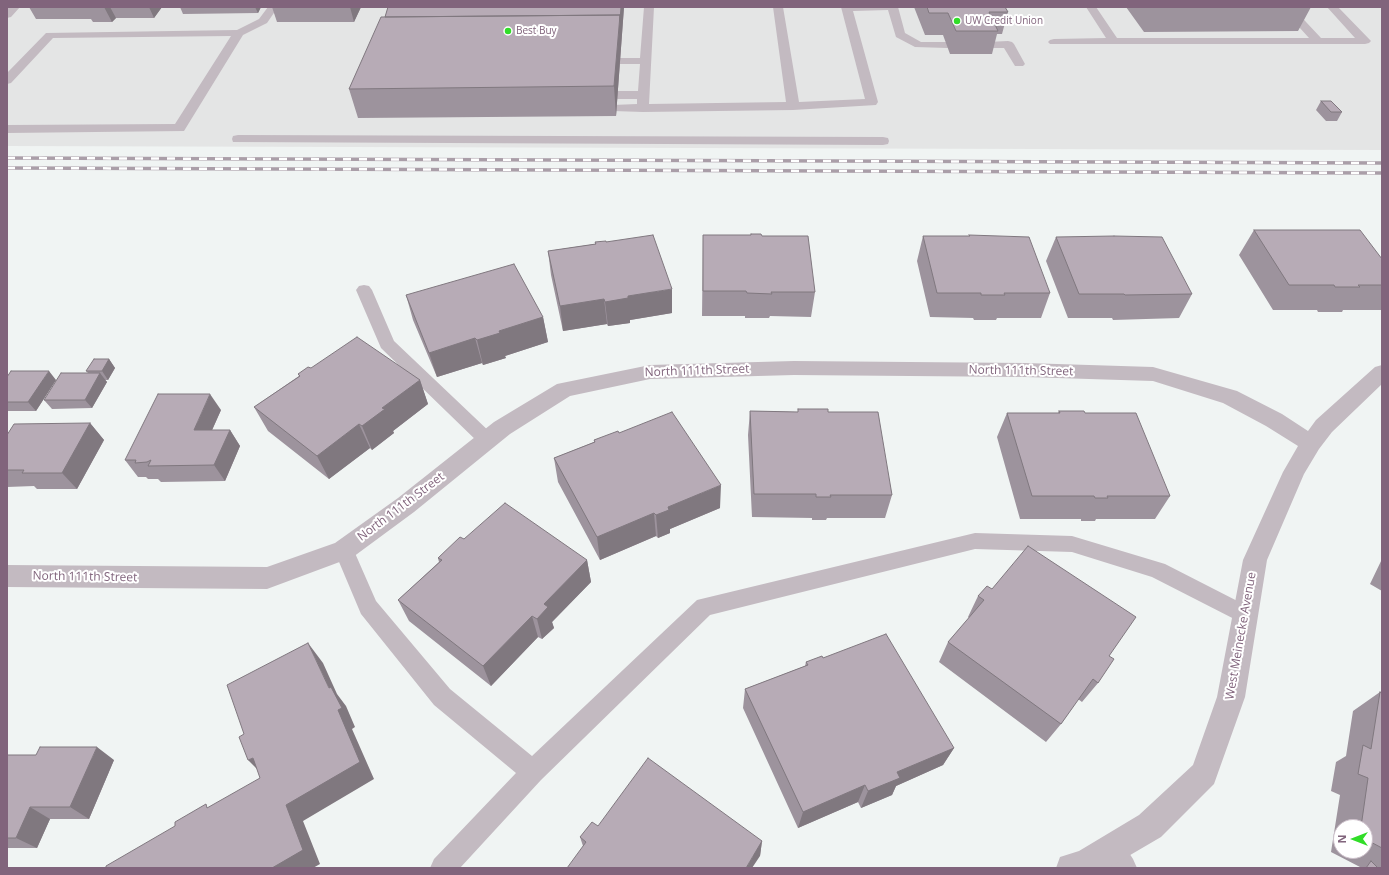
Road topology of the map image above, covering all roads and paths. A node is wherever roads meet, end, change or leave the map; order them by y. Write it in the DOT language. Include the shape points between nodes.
graph roads {
  1 [pos="15,7"];
  2 [pos="273,7"];
  3 [pos="649,7"];
  4 [pos="778,7"];
  5 [pos="893,7"];
  6 [pos="1091,7"];
  7 [pos="1286,7"];
  8 [pos="1332,7"];
  9 [pos="847,8"];
  10 [pos="7,15"];
  11 [pos="239,33"];
  12 [pos="1318,41"];
  13 [pos="1054,42"];
  14 [pos="1114,42"];
  15 [pos="947,45"];
  16 [pos="987,45"];
  17 [pos="620,61"];
  18 [pos="646,61"];
  19 [pos="1019,64"];
  20 [pos="7,80"];
  21 [pos="618,95"];
  22 [pos="644,95"];
  23 [pos="793,106"];
  24 [pos="617,108"];
  25 [pos="643,108"];
  26 [pos="7,129"];
  27 [pos="238,139"];
  28 [pos="883,141"];
  29 [pos="364,290"];
  30 [pos="1382,372"];
  31 [pos="487,440"];
  32 [pos="1311,443"];
  33 [pos="344,550"];
  34 [pos="7,576"];
  35 [pos="1246,616"];
  36 [pos="533,772"];
  37 [pos="1118,858"];
  38 [pos="443,868"];
  39 [pos="1071,868"];
  1 -- 10 [label="lane"];
  2 -- 11 [label="lane" via="263,21"];
  3 -- 18 [label="lane"];
  4 -- 23 [label="lane"];
  5 -- 9 [label="lane"];
  5 -- 15 [label="lane" via="900,36 919,45"];
  6 -- 14 [label="lane"];
  7 -- 12 [label="lane"];
  8 -- 12 [label="lane" via="1364,41"];
  9 -- 23 [label="lane" via="872,102"];
  11 -- 20 [label="lane" via="50,35"];
  11 -- 26 [label="lane" via="179,128"];
  12 -- 14 [label="lane"];
  13 -- 14 [label="lane"];
  16 -- 19 [label="lane" via="1008,44"];
  17 -- 18 [label="lane"];
  18 -- 22 [label="lane"];
  21 -- 22 [label="lane"];
  22 -- 25 [label="lane"];
  23 -- 25 [label="lane"];
  24 -- 25 [label="lane"];
  27 -- 28 [label="lane"];
  29 -- 31 [label="lane" via="387,344"];
  30 -- 32 [label="street, West Meinecke Avenue" via="1324,426"];
  31 -- 32 [label="street, North 111th Street" via="564,389 650,372 794,368 1153,374 1230,397"];
  31 -- 33 [label="street, North 111th Street" via="406,505"];
  32 -- 35 [label="street, West Meinecke Avenue" via="1294,472 1255,560"];
  33 -- 34 [label="street, North 111th Street" via="267,578"];
  33 -- 36 [label="lane" via="368,607 437,691"];
  35 -- 36 [label="lane" via="1158,570 1072,544 975,541 704,607"];
  35 -- 37 [label="street, West Meinecke Avenue" via="1231,697 1204,774"];
  36 -- 38 [label="lane"];
  37 -- 39 [label="street, West Meinecke Avenue"];
}
